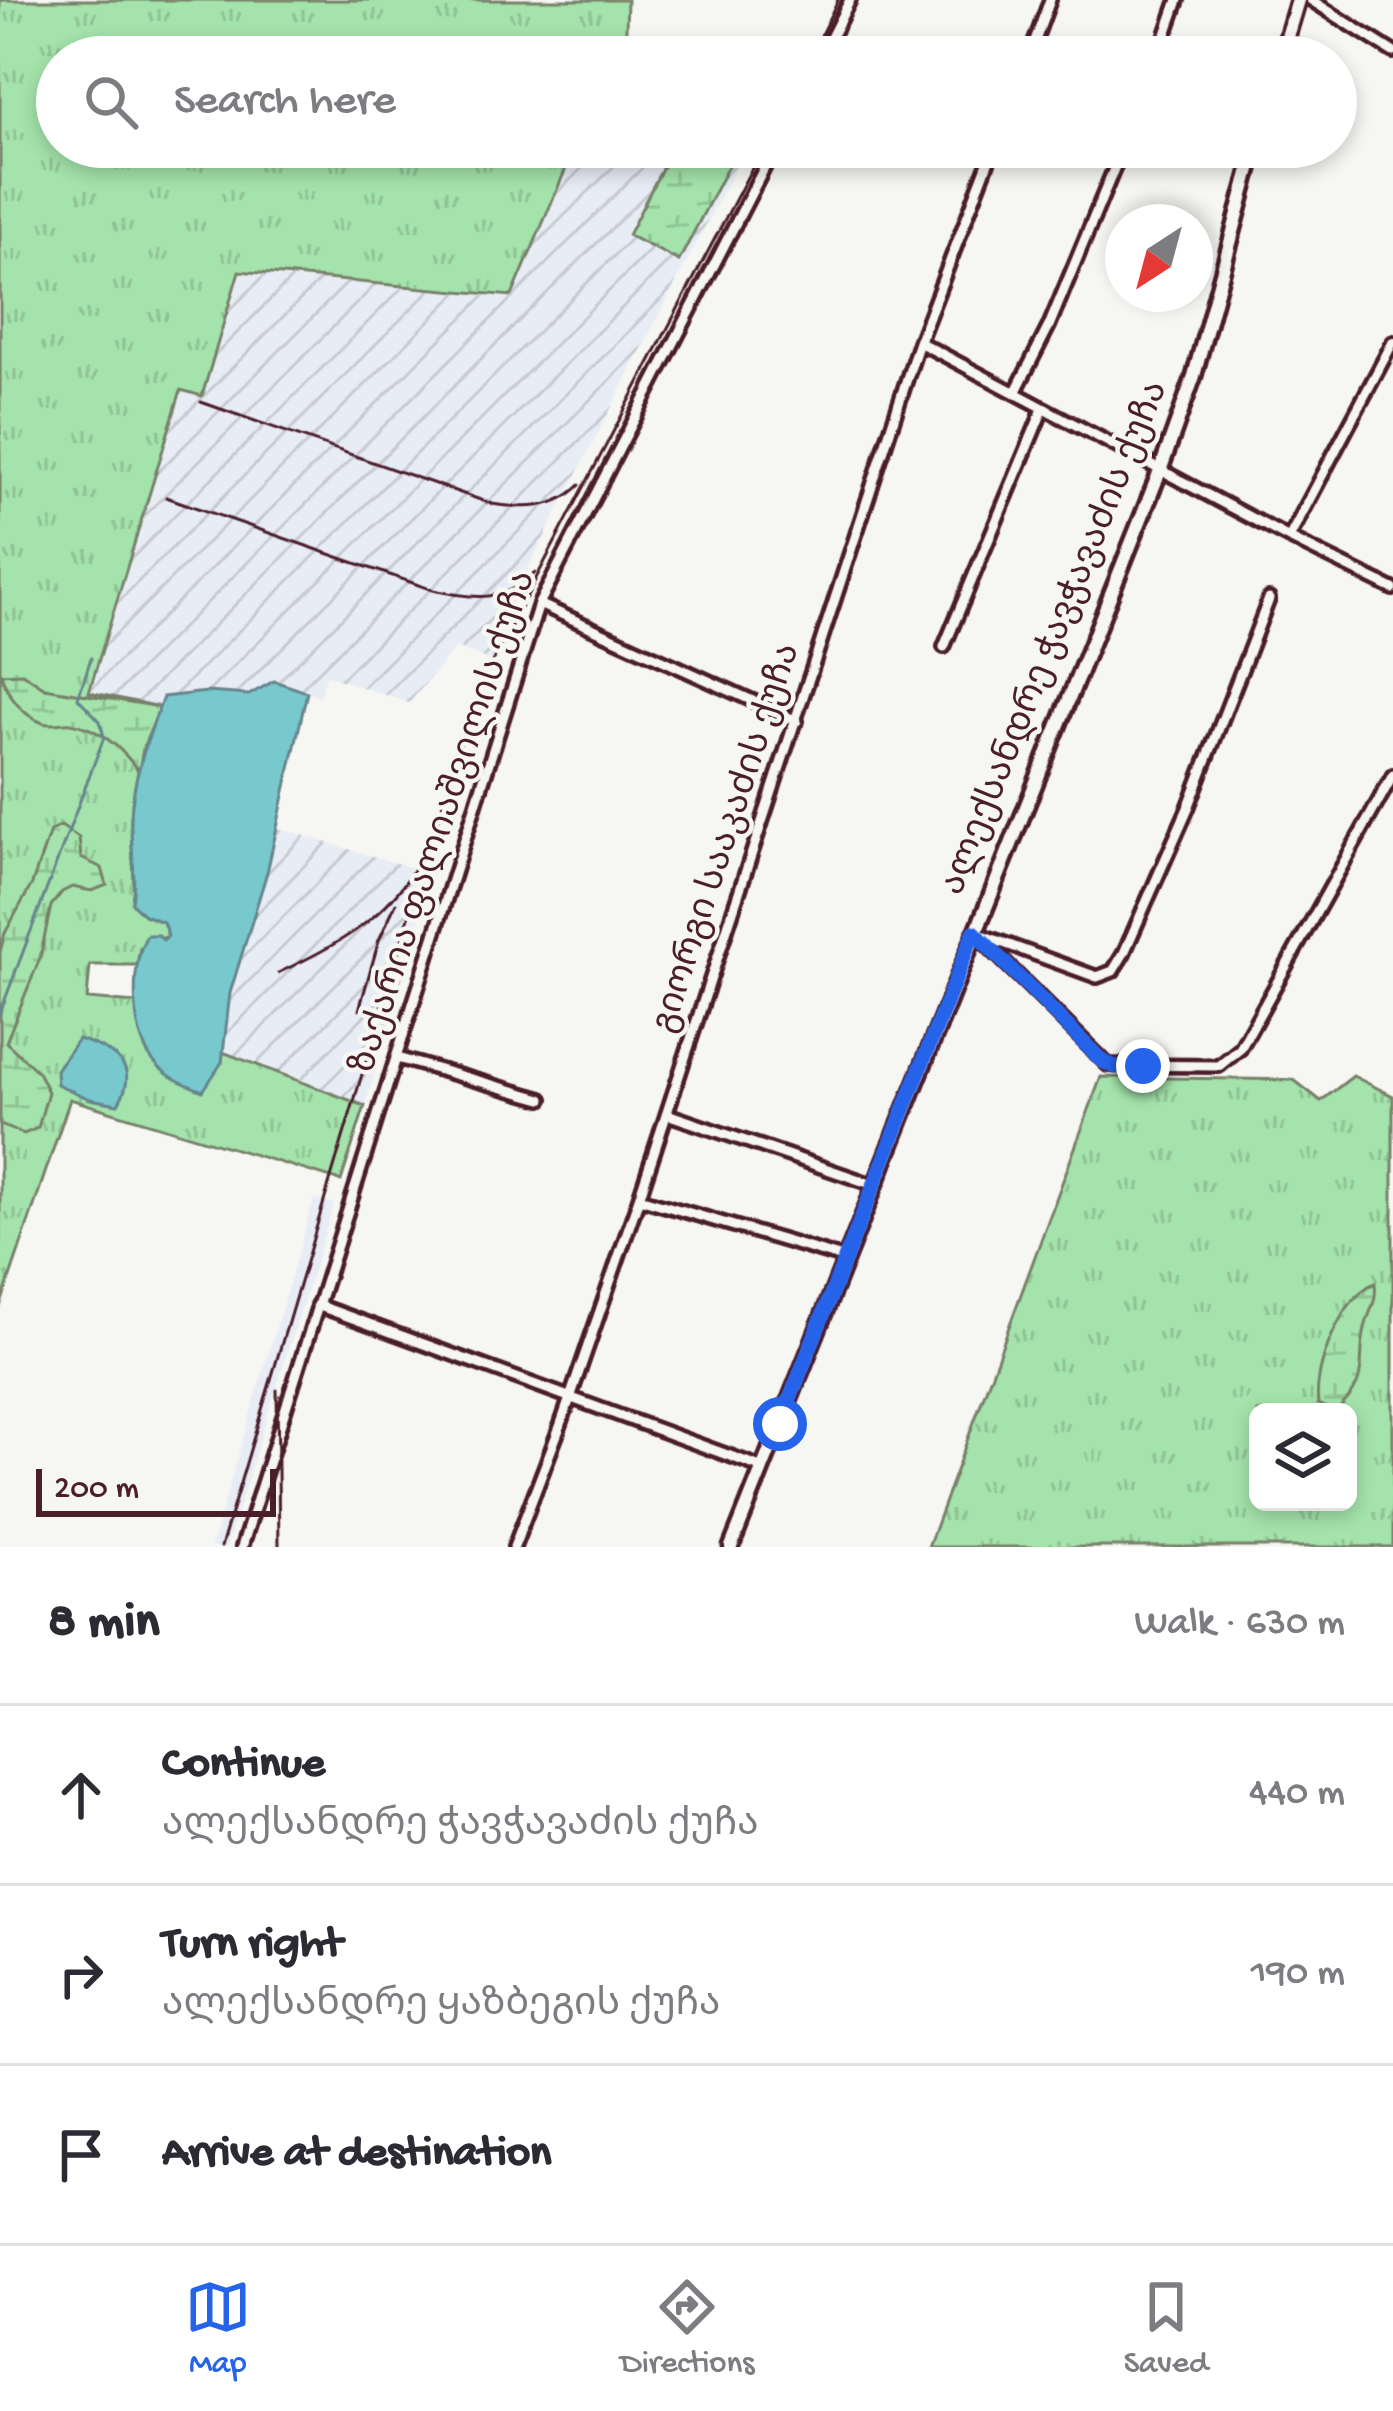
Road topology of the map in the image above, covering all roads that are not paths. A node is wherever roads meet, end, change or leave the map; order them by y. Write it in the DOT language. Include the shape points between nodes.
graph roads {
  1 [pos="850,0"];
  2 [pos="1050,0"];
  3 [pos="1178,0"];
  4 [pos="1298,0"];
  5 [pos="1311,0"];
  6 [pos="832,36"];
  7 [pos="1037,36"];
  8 [pos="1165,36"];
  9 [pos="1287,36"];
  10 [pos="1393,52"];
  11 [pos="764,168"];
  12 [pos="986,168"];
  13 [pos="1114,168"];
  14 [pos="1250,168"];
  15 [pos="920,342"];
  16 [pos="1393,342"];
  17 [pos="1015,393"];
  18 [pos="1043,409"];
  19 [pos="1160,471"];
  20 [pos="1289,538"];
  21 [pos="1393,589"];
  22 [pos="1269,599"];
  23 [pos="539,604"];
  24 [pos="944,647"];
  25 [pos="797,721"];
  26 [pos="1393,775"];
  27 [pos="974,932"];
  28 [pos="397,1058"];
  29 [pos="542,1099"];
  30 [pos="667,1114"];
  31 [pos="874,1185"];
  32 [pos="639,1198"];
  33 [pos="846,1259"];
  34 [pos="317,1305"];
  35 [pos="569,1400"];
  36 [pos="763,1468"];
  37 [pos="242,1547"];
  38 [pos="514,1547"];
  39 [pos="731,1547"];
  1 -- 6 [label="street"];
  2 -- 7 [label="street"];
  3 -- 8 [label="street"];
  4 -- 9 [label="street"];
  5 -- 10 [label="street"];
  11 -- 23 [label="street, ზაქარია ფალიაშვილის ქუჩა"];
  12 -- 15 [label="street, გიორგი სააკაძის ქუჩა"];
  13 -- 17 [label="street"];
  14 -- 19 [label="street, ალექსანდრე ჭავჭავაძის ქუჩა"];
  15 -- 17 [label="street"];
  15 -- 25 [label="street, გიორგი სააკაძის ქუჩა"];
  16 -- 20 [label="street"];
  17 -- 18 [label="street"];
  18 -- 19 [label="street"];
  18 -- 24 [label="street"];
  19 -- 20 [label="street"];
  19 -- 27 [label="street, ალექსანდრე ჭავჭავაძის ქუჩა"];
  20 -- 21 [label="street"];
  22 -- 27 [label="street" via="1188,808 1113,970 1096,977"];
  23 -- 25 [label="street"];
  23 -- 28 [label="street, ზაქარია ფალიაშვილის ქუჩა"];
  25 -- 30 [label="street, გიორგი სააკაძის ქუჩა"];
  26 -- 27 [label="street" via="1240,1049 1220,1066 1108,1065"];
  27 -- 31 [label="street, ალექსანდრე ჭავჭავაძის ქუჩა"];
  28 -- 29 [label="street"];
  28 -- 34 [label="street, ზაქარია ფალიაშვილის ქუჩა"];
  30 -- 31 [label="street"];
  30 -- 32 [label="street, გიორგი სააკაძის ქუჩა"];
  31 -- 33 [label="street, ალექსანდრე ჭავჭავაძის ქუჩა"];
  32 -- 33 [label="street"];
  32 -- 35 [label="street, გიორგი სააკაძის ქუჩა"];
  33 -- 36 [label="street, ალექსანდრე ჭავჭავაძის ქუჩა"];
  34 -- 35 [label="street"];
  34 -- 37 [label="street, ზაქარია ფალიაშვილის ქუჩა"];
  35 -- 36 [label="street"];
  35 -- 38 [label="street, გიორგი სააკაძის ქუჩა"];
  36 -- 39 [label="street, ალექსანდრე ჭავჭავაძის ქუჩა"];
}
